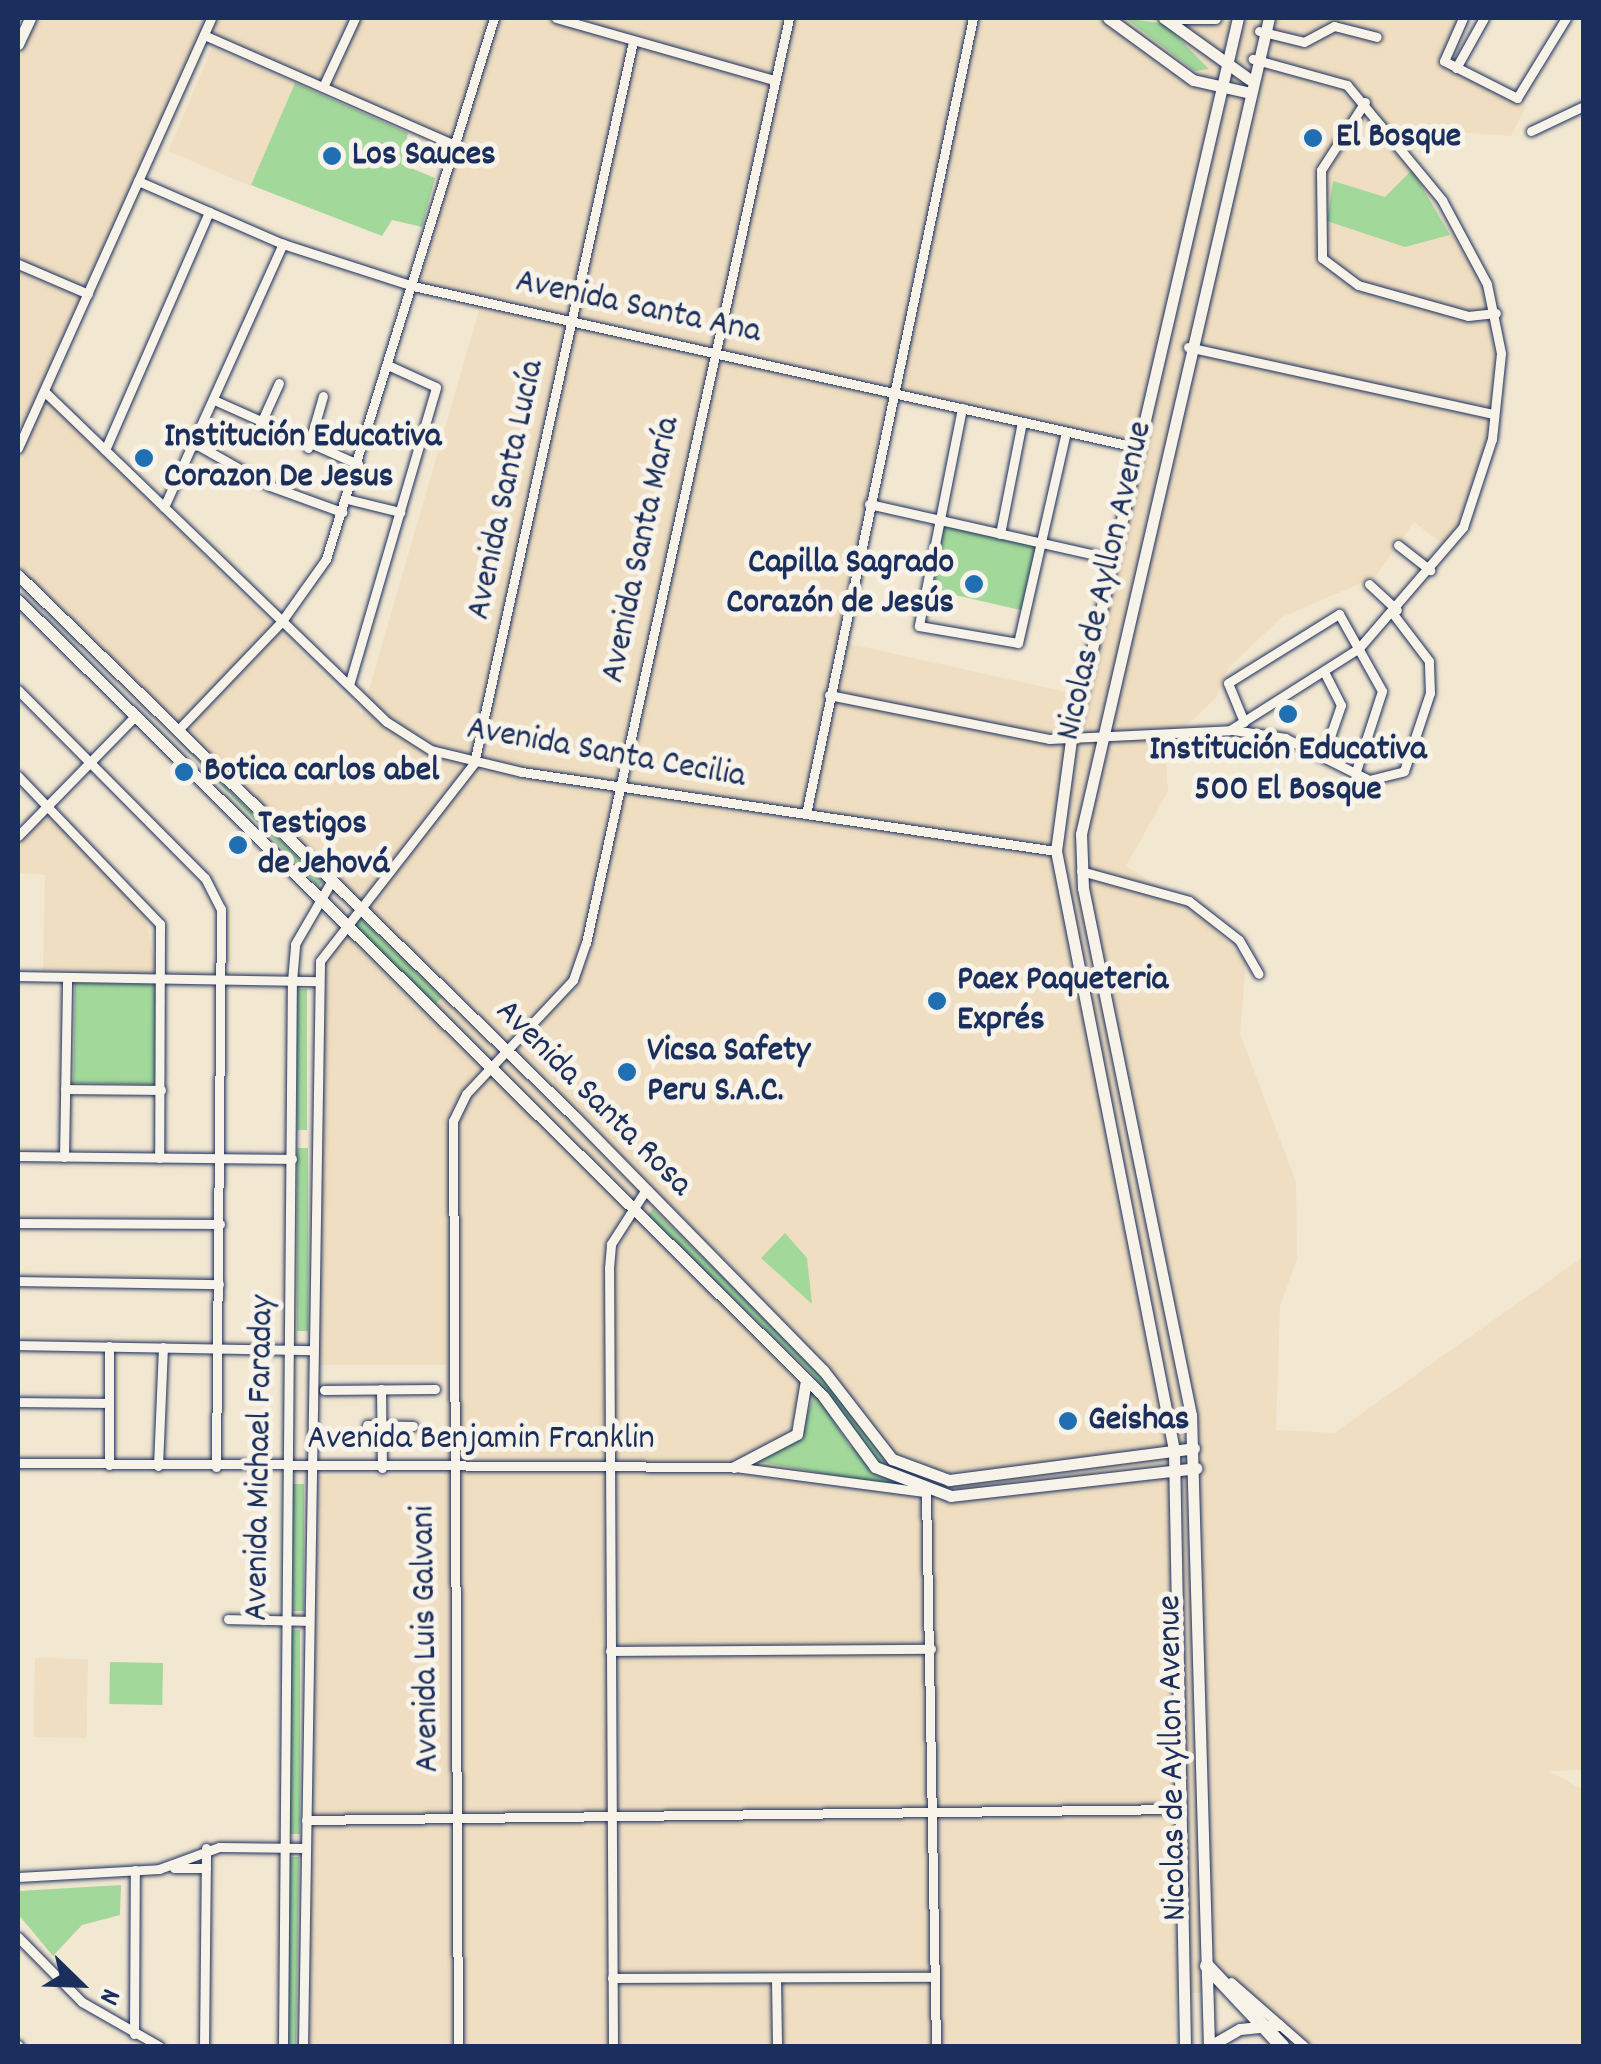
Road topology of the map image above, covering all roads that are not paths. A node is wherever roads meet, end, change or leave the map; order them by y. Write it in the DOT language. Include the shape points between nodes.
graph roads {
  1 [pos="30,18"];
  2 [pos="212,18"];
  3 [pos="354,18"];
  4 [pos="494,18"];
  5 [pos="556,18"];
  6 [pos="788,18"];
  7 [pos="973,18"];
  8 [pos="1108,18"];
  9 [pos="1164,18"];
  10 [pos="1174,18"];
  11 [pos="1216,18"];
  12 [pos="1238,18"];
  13 [pos="1260,18"];
  14 [pos="1269,18"];
  15 [pos="1463,18"];
  16 [pos="1484,18"];
  17 [pos="1566,18"];
  18 [pos="1260,32"];
  19 [pos="204,35"];
  20 [pos="1377,37"];
  21 [pos="18,44"];
  22 [pos="632,46"];
  23 [pos="1253,59"];
  24 [pos="1226,63"];
  25 [pos="1456,68"];
  26 [pos="774,80"];
  27 [pos="1247,85"];
  28 [pos="323,87"];
  29 [pos="1220,88"];
  30 [pos="1365,102"];
  31 [pos="1584,106"];
  32 [pos="1530,130"];
  33 [pos="455,145"];
  34 [pos="138,181"];
  35 [pos="210,212"];
  36 [pos="283,244"];
  37 [pos="18,264"];
  38 [pos="413,286"];
  39 [pos="88,294"];
  40 [pos="1496,314"];
  41 [pos="573,322"];
  42 [pos="1188,347"];
  43 [pos="714,353"];
  44 [pos="390,366"];
  45 [pos="279,382"];
  46 [pos="45,392"];
  47 [pos="892,393"];
  48 [pos="323,396"];
  49 [pos="214,400"];
  50 [pos="962,408"];
  51 [pos="1494,414"];
  52 [pos="1022,422"];
  53 [pos="260,425"];
  54 [pos="1066,432"];
  55 [pos="194,443"];
  56 [pos="18,448"];
  57 [pos="308,448"];
  58 [pos="1140,448"];
  59 [pos="105,450"];
  60 [pos="358,464"];
  61 [pos="347,499"];
  62 [pos="869,504"];
  63 [pos="164,507"];
  64 [pos="342,512"];
  65 [pos="400,512"];
  66 [pos="938,521"];
  67 [pos="1000,534"];
  68 [pos="1040,543"];
  69 [pos="1398,545"];
  70 [pos="1114,560"];
  71 [pos="1430,570"];
  72 [pos="18,576"];
  73 [pos="1369,584"];
  74 [pos="18,600"];
  75 [pos="1396,612"];
  76 [pos="282,621"];
  77 [pos="1359,648"];
  78 [pos="1324,673"];
  79 [pos="349,685"];
  80 [pos="18,690"];
  81 [pos="829,695"];
  82 [pos="136,716"];
  83 [pos="1244,722"];
  84 [pos="1230,730"];
  85 [pos="177,731"];
  86 [pos="1071,740"];
  87 [pos="1096,742"];
  88 [pos="1323,757"];
  89 [pos="90,762"];
  90 [pos="474,763"];
  91 [pos="1355,774"];
  92 [pos="18,776"];
  93 [pos="619,786"];
  94 [pos="47,808"];
  95 [pos="806,814"];
  96 [pos="18,836"];
  97 [pos="1056,851"];
  98 [pos="1081,871"];
  99 [pos="331,882"];
  100 [pos="316,897"];
  101 [pos="360,910"];
  102 [pos="346,926"];
  103 [pos="1259,974"];
  104 [pos="18,976"];
  105 [pos="67,977"];
  106 [pos="164,980"];
  107 [pos="226,980"];
  108 [pos="292,981"];
  109 [pos="316,982"];
  110 [pos="509,1050"];
  111 [pos="493,1066"];
  112 [pos="65,1088"];
  113 [pos="161,1090"];
  114 [pos="292,1137"];
  115 [pos="315,1137"];
  116 [pos="18,1156"];
  117 [pos="64,1157"];
  118 [pos="159,1158"];
  119 [pos="222,1158"];
  120 [pos="292,1159"];
  121 [pos="645,1191"];
  122 [pos="628,1208"];
  123 [pos="18,1223"];
  124 [pos="220,1224"];
  125 [pos="18,1281"];
  126 [pos="219,1284"];
  127 [pos="18,1345"];
  128 [pos="109,1346"];
  129 [pos="163,1347"];
  130 [pos="218,1348"];
  131 [pos="290,1350"];
  132 [pos="312,1350"];
  133 [pos="806,1380"];
  134 [pos="381,1389"];
  135 [pos="435,1389"];
  136 [pos="324,1390"];
  137 [pos="18,1402"];
  138 [pos="109,1403"];
  139 [pos="368,1425"];
  140 [pos="382,1425"];
  141 [pos="413,1426"];
  142 [pos="1194,1448"];
  143 [pos="1174,1450"];
  144 [pos="18,1463"];
  145 [pos="108,1465"];
  146 [pos="158,1466"];
  147 [pos="609,1466"];
  148 [pos="216,1467"];
  149 [pos="734,1467"];
  150 [pos="287,1468"];
  151 [pos="310,1468"];
  152 [pos="382,1468"];
  153 [pos="453,1468"];
  154 [pos="1196,1468"];
  155 [pos="1175,1471"];
  156 [pos="930,1476"];
  157 [pos="925,1492"];
  158 [pos="228,1619"];
  159 [pos="286,1620"];
  160 [pos="308,1621"];
  161 [pos="931,1650"];
  162 [pos="610,1651"];
  163 [pos="1181,1809"];
  164 [pos="933,1813"];
  165 [pos="611,1816"];
  166 [pos="456,1818"];
  167 [pos="306,1820"];
  168 [pos="284,1847"];
  169 [pos="206,1848"];
  170 [pos="304,1848"];
  171 [pos="167,1868"];
  172 [pos="206,1868"];
  173 [pos="135,1870"];
  174 [pos="18,1877"];
  175 [pos="18,1937"];
  176 [pos="1206,1960"];
  177 [pos="612,1978"];
  178 [pos="935,1978"];
  179 [pos="776,1980"];
  180 [pos="1259,2025"];
  181 [pos="1279,2025"];
  182 [pos="134,2034"];
  183 [pos="159,2046"];
  184 [pos="204,2046"];
  185 [pos="283,2046"];
  186 [pos="304,2046"];
  187 [pos="458,2046"];
  188 [pos="613,2046"];
  189 [pos="778,2046"];
  190 [pos="936,2046"];
  191 [pos="1185,2046"];
  192 [pos="1209,2046"];
  193 [pos="1282,2046"];
  194 [pos="1304,2046"];
  1 -- 21 [label="main road"];
  2 -- 19 [label="street"];
  3 -- 28 [label="street"];
  4 -- 33 [label="street"];
  5 -- 22 [label="street"];
  6 -- 26 [label="street, Avenida Santa María"];
  7 -- 47 [label="street"];
  8 -- 29 [label="main road" via="1192,80"];
  9 -- 24 [label="main road"];
  10 -- 11 [label="main road"];
  12 -- 24 [label="main road, Nicolas de Ayllon Avenue"];
  13 -- 18 [label="main road"];
  14 -- 18 [label="main road, Nicolas de Ayllon Avenue"];
  15 -- 25 [label="street" via="1443,57"];
  16 -- 25 [label="street"];
  17 -- 25 [label="street" via="1516,98"];
  18 -- 20 [label="street" via="1304,42 1334,26"];
  18 -- 23 [label="main road, Nicolas de Ayllon Avenue"];
  19 -- 28 [label="street"];
  19 -- 34 [label="street"];
  22 -- 26 [label="street"];
  22 -- 41 [label="street, Avenida Santa Lucía"];
  23 -- 27 [label="main road, Nicolas de Ayllon Avenue"];
  23 -- 30 [label="street" via="1330,76"];
  24 -- 27 [label="main road"];
  24 -- 29 [label="main road, Nicolas de Ayllon Avenue"];
  26 -- 43 [label="street, Avenida Santa María"];
  27 -- 29 [label="main road"];
  27 -- 42 [label="main road, Nicolas de Ayllon Avenue"];
  28 -- 33 [label="street"];
  29 -- 58 [label="main road, Nicolas de Ayllon Avenue"];
  30 -- 40 [label="street" via="1442,200"];
  30 -- 40 [label="street" via="1322,170 1322,258 1358,286 1468,316"];
  31 -- 32 [label="street"];
  33 -- 38 [label="street"];
  34 -- 35 [label="street, Avenida Santa Ana"];
  34 -- 39 [label="street"];
  35 -- 36 [label="street, Avenida Santa Ana"];
  35 -- 59 [label="street"];
  36 -- 38 [label="street, Avenida Santa Ana"];
  36 -- 49 [label="street"];
  37 -- 39 [label="street"];
  38 -- 41 [label="street, Avenida Santa Ana"];
  38 -- 44 [label="street"];
  39 -- 46 [label="street"];
  40 -- 51 [label="street"];
  41 -- 43 [label="street, Avenida Santa Ana"];
  41 -- 90 [label="street, Avenida Santa Lucía"];
  42 -- 51 [label="street"];
  42 -- 87 [label="main road, Nicolas de Ayllon Avenue"];
  43 -- 47 [label="street, Avenida Santa Ana"];
  43 -- 93 [label="street, Avenida Santa María"];
  44 -- 60 [label="street"];
  44 -- 65 [label="street" via="436,387"];
  45 -- 53 [label="street"];
  46 -- 56 [label="street"];
  46 -- 59 [label="street, Avenida Santa Cecilia"];
  47 -- 50 [label="street, Avenida Santa Ana"];
  47 -- 62 [label="street"];
  48 -- 57 [label="street"];
  49 -- 53 [label="street"];
  49 -- 55 [label="street"];
  50 -- 52 [label="street, Avenida Santa Ana"];
  50 -- 66 [label="street"];
  51 -- 71 [label="street" via="1479,493"];
  52 -- 54 [label="street, Avenida Santa Ana"];
  52 -- 67 [label="street"];
  53 -- 57 [label="street"];
  54 -- 58 [label="street, Avenida Santa Ana"];
  54 -- 68 [label="street"];
  55 -- 63 [label="street"];
  55 -- 64 [label="street" via="270,486"];
  57 -- 60 [label="street"];
  58 -- 70 [label="main road, Nicolas de Ayllon Avenue"];
  59 -- 63 [label="street, Avenida Santa Cecilia"];
  60 -- 61 [label="street"];
  61 -- 64 [label="street"];
  61 -- 65 [label="street"];
  62 -- 66 [label="street"];
  62 -- 81 [label="street"];
  63 -- 76 [label="street, Avenida Santa Cecilia"];
  64 -- 76 [label="street" via="323,567"];
  65 -- 79 [label="street"];
  66 -- 67 [label="street"];
  66 -- 68 [label="street" via="916,619 1015,644"];
  67 -- 68 [label="street"];
  68 -- 70 [label="street"];
  69 -- 71 [label="street"];
  70 -- 86 [label="main road, Nicolas de Ayllon Avenue"];
  71 -- 75 [label="street"];
  72 -- 85 [label="main road, Avenida Santa Rosa"];
  73 -- 75 [label="street"];
  74 -- 82 [label="main road, Avenida Santa Rosa"];
  75 -- 77 [label="street"];
  75 -- 91 [label="street" via="1423,646 1430,693 1404,770 1388,780"];
  76 -- 79 [label="street, Avenida Santa Cecilia"];
  76 -- 85 [label="street"];
  77 -- 78 [label="street"];
  77 -- 83 [label="street" via="1336,613 1228,683"];
  77 -- 91 [label="street" via="1382,691"];
  78 -- 83 [label="street"];
  78 -- 88 [label="street" via="1341,705"];
  79 -- 90 [label="street, Avenida Santa Cecilia" via="430,750"];
  80 -- 89 [label="street"];
  81 -- 86 [label="street"];
  81 -- 95 [label="street"];
  82 -- 89 [label="street"];
  82 -- 100 [label="main road, Avenida Santa Rosa"];
  83 -- 84 [label="street"];
  84 -- 87 [label="street"];
  84 -- 88 [label="street" via="1284,738"];
  85 -- 99 [label="main road, Avenida Santa Rosa"];
  86 -- 87 [label="street"];
  86 -- 97 [label="main road, Nicolas de Ayllon Avenue"];
  87 -- 98 [label="main road, Nicolas de Ayllon Avenue"];
  88 -- 91 [label="street"];
  89 -- 94 [label="street"];
  89 -- 107 [label="street" via="205,878 220,910"];
  90 -- 93 [label="street, Avenida Santa Cecilia"];
  90 -- 101 [label="street, Avenida Santa Lucía"];
  92 -- 94 [label="street"];
  93 -- 95 [label="street, Avenida Santa Cecilia"];
  93 -- 110 [label="street, Avenida Santa María" via="578,968"];
  94 -- 96 [label="street"];
  94 -- 106 [label="street" via="160,924"];
  95 -- 97 [label="street, Avenida Santa Cecilia"];
  97 -- 143 [label="main road, Nicolas de Ayllon Avenue"];
  98 -- 103 [label="street" via="1190,901 1239,940"];
  98 -- 142 [label="main road, Nicolas de Ayllon Avenue"];
  99 -- 100 [label="street, Avenida Michael Faraday"];
  99 -- 101 [label="main road, Avenida Santa Rosa"];
  100 -- 102 [label="main road, Avenida Santa Rosa"];
  100 -- 108 [label="street, Avenida Michael Faraday" via="295,944"];
  101 -- 102 [label="street, Avenida Michael Faraday"];
  101 -- 110 [label="main road, Avenida Santa Rosa"];
  102 -- 109 [label="street, Avenida Michael Faraday" via="324,952"];
  102 -- 111 [label="main road, Avenida Santa Rosa"];
  104 -- 105 [label="street"];
  105 -- 106 [label="street"];
  105 -- 112 [label="street"];
  106 -- 107 [label="street"];
  106 -- 113 [label="street"];
  107 -- 108 [label="street"];
  107 -- 119 [label="street"];
  108 -- 109 [label="street"];
  108 -- 114 [label="street, Avenida Michael Faraday"];
  109 -- 115 [label="street, Avenida Michael Faraday"];
  110 -- 111 [label="street, Avenida Santa María"];
  110 -- 121 [label="main road, Avenida Santa Rosa"];
  111 -- 122 [label="main road, Avenida Santa Rosa"];
  111 -- 153 [label="street, Avenida Luis Galvani" via="453,1121"];
  112 -- 113 [label="street"];
  112 -- 117 [label="street"];
  113 -- 118 [label="street"];
  114 -- 115 [label="street"];
  114 -- 120 [label="street, Avenida Michael Faraday"];
  115 -- 132 [label="street, Avenida Michael Faraday"];
  116 -- 117 [label="street"];
  117 -- 118 [label="street"];
  118 -- 119 [label="street"];
  119 -- 120 [label="street"];
  119 -- 124 [label="street"];
  120 -- 131 [label="street, Avenida Michael Faraday"];
  121 -- 122 [label="street"];
  121 -- 156 [label="main road, Avenida Santa Rosa" via="823,1370 872,1440"];
  122 -- 133 [label="main road, Avenida Santa Rosa"];
  122 -- 147 [label="street" via="610,1244"];
  123 -- 124 [label="street"];
  124 -- 126 [label="street"];
  125 -- 126 [label="street"];
  126 -- 130 [label="street"];
  127 -- 128 [label="street"];
  128 -- 129 [label="street"];
  128 -- 138 [label="street"];
  129 -- 130 [label="street"];
  129 -- 146 [label="street"];
  130 -- 131 [label="street"];
  130 -- 148 [label="street"];
  131 -- 132 [label="street"];
  131 -- 150 [label="street, Avenida Michael Faraday"];
  132 -- 151 [label="street, Avenida Michael Faraday"];
  133 -- 149 [label="main road" via="797,1434"];
  133 -- 157 [label="main road, Avenida Santa Rosa" via="875,1467"];
  134 -- 135 [label="street"];
  134 -- 136 [label="street"];
  134 -- 140 [label="street"];
  137 -- 138 [label="street"];
  138 -- 145 [label="street"];
  139 -- 140 [label="street"];
  140 -- 141 [label="street"];
  140 -- 152 [label="street"];
  142 -- 143 [label="main road"];
  142 -- 154 [label="main road, Nicolas de Ayllon Avenue"];
  143 -- 155 [label="main road, Nicolas de Ayllon Avenue"];
  143 -- 156 [label="main road"];
  144 -- 145 [label="street, Avenida Benjamin Franklin"];
  145 -- 146 [label="street, Avenida Benjamin Franklin"];
  146 -- 148 [label="street, Avenida Benjamin Franklin"];
  147 -- 149 [label="street, Avenida Benjamin Franklin"];
  147 -- 153 [label="street, Avenida Benjamin Franklin"];
  147 -- 162 [label="street"];
  148 -- 150 [label="street, Avenida Benjamin Franklin"];
  149 -- 157 [label="street, Avenida Benjamin Franklin"];
  150 -- 151 [label="street, Avenida Benjamin Franklin"];
  150 -- 159 [label="street, Avenida Michael Faraday"];
  151 -- 152 [label="street, Avenida Benjamin Franklin"];
  151 -- 160 [label="street, Avenida Michael Faraday"];
  152 -- 153 [label="street, Avenida Benjamin Franklin"];
  153 -- 166 [label="street, Avenida Luis Galvani"];
  154 -- 155 [label="main road"];
  154 -- 176 [label="main road, Nicolas de Ayllon Avenue"];
  155 -- 157 [label="main road"];
  155 -- 163 [label="main road, Nicolas de Ayllon Avenue"];
  156 -- 157 [label="street"];
  157 -- 161 [label="street"];
  158 -- 159 [label="street"];
  159 -- 160 [label="street"];
  159 -- 168 [label="street, Avenida Michael Faraday"];
  160 -- 167 [label="street, Avenida Michael Faraday"];
  161 -- 162 [label="street"];
  161 -- 164 [label="street"];
  162 -- 165 [label="street"];
  163 -- 164 [label="street"];
  163 -- 191 [label="main road, Nicolas de Ayllon Avenue"];
  164 -- 165 [label="street"];
  164 -- 178 [label="street"];
  165 -- 166 [label="street"];
  165 -- 177 [label="street"];
  166 -- 167 [label="street"];
  166 -- 187 [label="street, Avenida Luis Galvani"];
  167 -- 170 [label="street, Avenida Michael Faraday"];
  168 -- 169 [label="street"];
  168 -- 170 [label="street"];
  168 -- 185 [label="street, Avenida Michael Faraday"];
  169 -- 171 [label="street"];
  169 -- 172 [label="street"];
  170 -- 186 [label="street, Avenida Michael Faraday"];
  171 -- 172 [label="street"];
  171 -- 173 [label="street"];
  172 -- 184 [label="street"];
  173 -- 174 [label="street"];
  173 -- 182 [label="street"];
  175 -- 182 [label="street" via="82,2002"];
  176 -- 180 [label="highway"];
  176 -- 181 [label="street"];
  176 -- 192 [label="main road, Nicolas de Ayllon Avenue"];
  177 -- 179 [label="street"];
  177 -- 188 [label="street"];
  178 -- 179 [label="street"];
  178 -- 190 [label="street"];
  179 -- 189 [label="street"];
  180 -- 181 [label="main road"];
  180 -- 192 [label="main road"];
  180 -- 193 [label="highway"];
  181 -- 194 [label="street"];
  182 -- 183 [label="street"];
}
